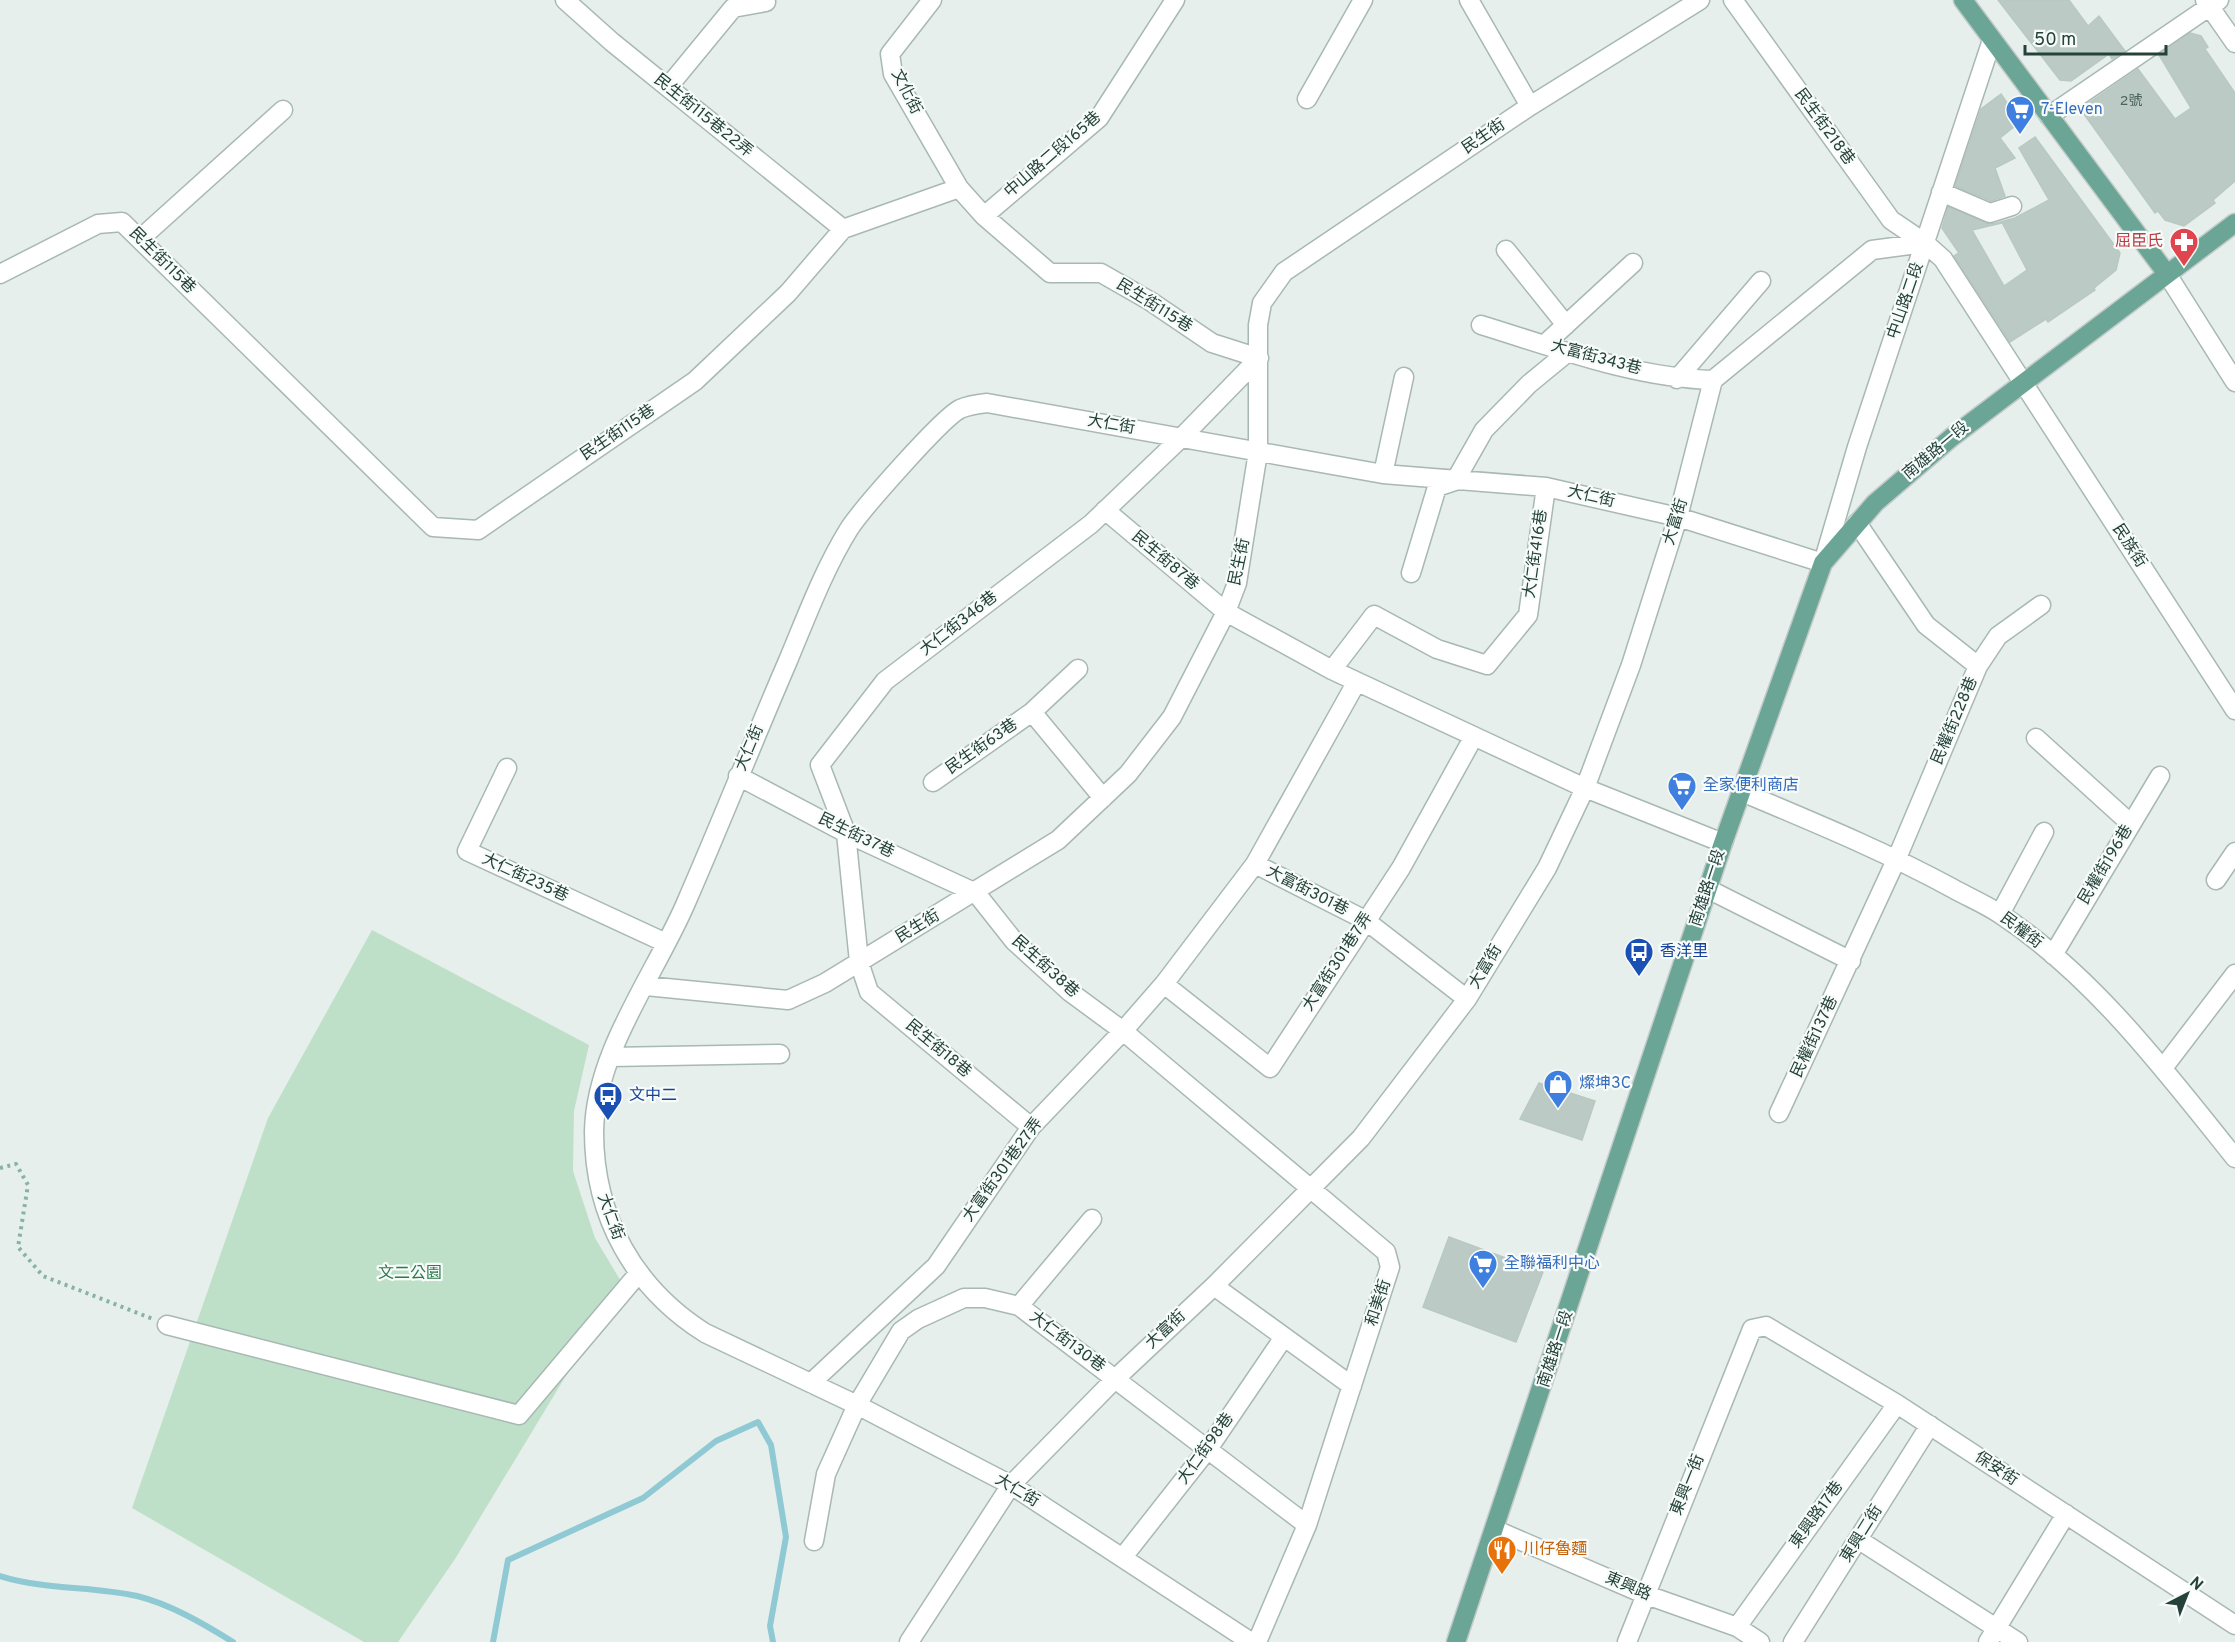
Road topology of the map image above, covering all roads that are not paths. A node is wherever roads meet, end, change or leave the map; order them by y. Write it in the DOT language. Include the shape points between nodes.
graph roads {
  1 [pos="565,0"];
  2 [pos="932,0"];
  3 [pos="1175,0"];
  4 [pos="1364,0"];
  5 [pos="1469,0"];
  6 [pos="1700,0"];
  7 [pos="1733,0"];
  8 [pos="1963,0"];
  9 [pos="766,2"];
  10 [pos="2212,2"];
  11 [pos="1992,40"];
  12 [pos="2235,43"];
  13 [pos="668,87"];
  14 [pos="1307,99"];
  15 [pos="1530,106"];
  16 [pos="283,110"];
  17 [pos="2049,116"];
  18 [pos="958,188"];
  19 [pos="1941,192"];
  20 [pos="2012,206"];
  21 [pos="984,216"];
  22 [pos="2235,223"];
  23 [pos="843,228"];
  24 [pos="140,239"];
  25 [pos="1926,243"];
  26 [pos="1506,250"];
  27 [pos="1633,263"];
  28 [pos="0,274"];
  29 [pos="2167,274"];
  30 [pos="1761,281"];
  31 [pos="1566,325"];
  32 [pos="1481,326"];
  33 [pos="1545,345"];
  34 [pos="1568,352"];
  35 [pos="1259,358"];
  36 [pos="1404,377"];
  37 [pos="1677,379"];
  38 [pos="1713,380"];
  39 [pos="2024,381"];
  40 [pos="2235,382"];
  41 [pos="1181,438"];
  42 [pos="1258,452"];
  43 [pos="1383,474"];
  44 [pos="1455,481"];
  45 [pos="1546,487"];
  46 [pos="1105,510"];
  47 [pos="1678,517"];
  48 [pos="1857,523"];
  49 [pos="1824,563"];
  50 [pos="1411,573"];
  51 [pos="2041,605"];
  52 [pos="1226,612"];
  53 [pos="1978,666"];
  54 [pos="1078,669"];
  55 [pos="1332,670"];
  56 [pos="1356,683"];
  57 [pos="2235,710"];
  58 [pos="1032,712"];
  59 [pos="1473,738"];
  60 [pos="2036,738"];
  61 [pos="507,768"];
  62 [pos="738,776"];
  63 [pos="2160,776"];
  64 [pos="933,782"];
  65 [pos="1585,788"];
  66 [pos="1742,792"];
  67 [pos="1103,798"];
  68 [pos="2131,824"];
  69 [pos="2044,832"];
  70 [pos="846,833"];
  71 [pos="1723,843"];
  72 [pos="2235,852"];
  73 [pos="1897,858"];
  74 [pos="1256,864"];
  75 [pos="2216,880"];
  76 [pos="1708,889"];
  77 [pos="976,892"];
  78 [pos="2000,914"];
  79 [pos="1365,920"];
  80 [pos="666,943"];
  81 [pos="2053,955"];
  82 [pos="1851,961"];
  83 [pos="860,962"];
  84 [pos="2235,974"];
  85 [pos="1164,984"];
  86 [pos="646,986"];
  87 [pos="1467,999"];
  88 [pos="1123,1031"];
  89 [pos="780,1054"];
  90 [pos="610,1057"];
  91 [pos="2163,1068"];
  92 [pos="1779,1113"];
  93 [pos="1031,1127"];
  94 [pos="2235,1158"];
  95 [pos="1311,1191"];
  96 [pos="1092,1219"];
  97 [pos="638,1274"];
  98 [pos="1214,1286"];
  99 [pos="1019,1306"];
  100 [pos="167,1325"];
  101 [pos="1752,1329"];
  102 [pos="1284,1337"];
  103 [pos="1115,1378"];
  104 [pos="811,1383"];
  105 [pos="1352,1386"];
  106 [pos="1898,1404"];
  107 [pos="857,1405"];
  108 [pos="1930,1425"];
  109 [pos="1208,1449"];
  110 [pos="1011,1485"];
  111 [pos="2066,1514"];
  112 [pos="1307,1525"];
  113 [pos="1496,1530"];
  114 [pos="1859,1540"];
  115 [pos="814,1541"];
  116 [pos="1123,1557"];
  117 [pos="1644,1594"];
  118 [pos="2235,1625"];
  119 [pos="1737,1628"];
  120 [pos="1992,1634"];
  121 [pos="909,1642"];
  122 [pos="1251,1642"];
  123 [pos="1257,1642"];
  124 [pos="1456,1642"];
  125 [pos="1627,1642"];
  126 [pos="1760,1642"];
  127 [pos="1794,1642"];
  128 [pos="2018,1642"];
  1 -- 13 [label="street, 民生街115巷22弄"];
  2 -- 18 [label="street, 文化街" via="890,54 893,74"];
  3 -- 21 [label="street, 中山路二段165巷" via="1099,118"];
  4 -- 14 [label="street"];
  5 -- 15 [label="street"];
  6 -- 15 [label="street, 民生街"];
  7 -- 25 [label="street, 民生街218巷" via="1891,220"];
  8 -- 11 [label="main road"];
  9 -- 13 [label="street" via="733,8"];
  10 -- 12 [label="street"];
  10 -- 17 [label="street"];
  11 -- 17 [label="main road"];
  11 -- 19 [label="street, 中山路二段"];
  13 -- 23 [label="street, 民生街115巷22弄"];
  15 -- 35 [label="street, 民生街" via="1284,272 1262,303"];
  16 -- 24 [label="street"];
  17 -- 29 [label="main road"];
  18 -- 21 [label="street, 民生街115巷"];
  18 -- 23 [label="street"];
  19 -- 20 [label="street" via="1990,213"];
  19 -- 25 [label="street, 中山路二段"];
  21 -- 35 [label="street, 民生街115巷" via="1050,273 1101,273 1212,343"];
  22 -- 29 [label="main road, 南雄路一段"];
  23 -- 24 [label="street, 民生街115巷" via="788,293 695,381 478,530 433,527"];
  24 -- 28 [label="street, 民生街115巷" via="122,222 98,224"];
  25 -- 38 [label="street" via="1872,249"];
  25 -- 39 [label="street, 民生街218巷" via="1942,259"];
  25 -- 49 [label="street, 中山路二段" via="1857,447"];
  26 -- 31 [label="street"];
  27 -- 31 [label="street"];
  29 -- 39 [label="main road, 南雄路一段"];
  29 -- 40 [label="street"];
  30 -- 37 [label="street"];
  31 -- 33 [label="street"];
  32 -- 33 [label="street, 大富街343巷"];
  33 -- 34 [label="street, 大富街343巷"];
  34 -- 37 [label="street, 大富街343巷"];
  34 -- 44 [label="street" via="1529,384 1484,430"];
  35 -- 41 [label="street, 大仁街346巷"];
  35 -- 42 [label="street, 民生街"];
  36 -- 43 [label="street"];
  37 -- 38 [label="street, 大富街343巷"];
  38 -- 47 [label="street, 大富街"];
  39 -- 48 [label="main road, 南雄路一段" via="1915,468"];
  39 -- 57 [label="street, 民族街"];
  41 -- 42 [label="street, 大仁街"];
  41 -- 46 [label="street, 大仁街346巷"];
  41 -- 62 [label="street, 大仁街" via="987,403 958,410 860,513 849,530 826,570"];
  42 -- 43 [label="street, 大仁街"];
  42 -- 52 [label="street, 民生街" via="1244,554"];
  43 -- 44 [label="street, 大仁街"];
  44 -- 45 [label="street, 大仁街"];
  44 -- 50 [label="street" via="1437,487"];
  45 -- 47 [label="street, 大仁街"];
  45 -- 55 [label="street, 大仁街416巷" via="1528,615 1487,665 1437,649 1374,615"];
  46 -- 52 [label="street, 民生街87巷"];
  46 -- 70 [label="street, 大仁街346巷" via="885,681 820,765"];
  47 -- 49 [label="street, 大仁街"];
  47 -- 65 [label="street, 大富街" via="1631,665"];
  48 -- 49 [label="main road, 南雄路一段"];
  48 -- 53 [label="street" via="1926,625"];
  49 -- 66 [label="main road, 南雄路一段"];
  51 -- 53 [label="street, 民權街228巷" via="1998,636"];
  52 -- 55 [label="street"];
  52 -- 67 [label="street, 民生街" via="1173,717 1128,774"];
  53 -- 73 [label="street, 民權街228巷"];
  54 -- 58 [label="street, 民生街63巷"];
  55 -- 56 [label="street"];
  56 -- 59 [label="street"];
  56 -- 74 [label="street, 大富街301巷"];
  58 -- 64 [label="street, 民生街63巷"];
  58 -- 67 [label="street, 民生街63巷"];
  59 -- 65 [label="street"];
  59 -- 79 [label="street, 大富街301巷7弄" via="1401,868"];
  60 -- 68 [label="street"];
  61 -- 80 [label="street, 大仁街235巷" via="467,851"];
  62 -- 70 [label="street, 民生街37巷"];
  62 -- 80 [label="street, 大仁街"];
  63 -- 68 [label="street, 民權街196巷"];
  65 -- 71 [label="street"];
  65 -- 87 [label="street, 大富街" via="1547,868"];
  66 -- 71 [label="main road, 南雄路一段"];
  66 -- 73 [label="street, 民權街"];
  67 -- 77 [label="street, 民生街" via="1058,840"];
  68 -- 81 [label="street, 民權街196巷"];
  69 -- 78 [label="street"];
  70 -- 77 [label="street, 民生街37巷"];
  70 -- 83 [label="street, 大仁街346巷"];
  71 -- 76 [label="main road, 南雄路一段"];
  72 -- 75 [label="street"];
  73 -- 78 [label="street, 民權街"];
  73 -- 82 [label="street, 民權街137巷"];
  74 -- 79 [label="street, 大富街301巷"];
  74 -- 85 [label="street, 大富街301巷27弄"];
  76 -- 82 [label="street"];
  76 -- 113 [label="main road, 南雄路一段"];
  77 -- 83 [label="street, 民生街"];
  77 -- 88 [label="street, 民生街38巷" via="1014,941 1070,992"];
  78 -- 81 [label="street, 民權街"];
  79 -- 85 [label="street, 大富街301巷7弄" via="1270,1068"];
  79 -- 87 [label="street, 大富街301巷"];
  80 -- 86 [label="street, 大仁街"];
  81 -- 91 [label="street, 民權街"];
  82 -- 92 [label="street, 民權街137巷"];
  83 -- 86 [label="street, 民生街" via="788,1000"];
  83 -- 93 [label="street, 民生街18巷" via="869,992"];
  84 -- 91 [label="street"];
  85 -- 88 [label="street, 大富街301巷27弄"];
  86 -- 90 [label="street, 大仁街"];
  87 -- 95 [label="street, 大富街" via="1361,1138"];
  88 -- 93 [label="street, 大富街301巷27弄"];
  88 -- 95 [label="street, 和美街"];
  89 -- 90 [label="street"];
  90 -- 97 [label="street, 大仁街" via="599,1090 595,1121 600,1194 614,1232"];
  91 -- 94 [label="street, 民權街"];
  93 -- 104 [label="street, 大富街301巷27弄" via="936,1266"];
  95 -- 98 [label="street, 大富街"];
  95 -- 105 [label="street, 和美街" via="1386,1252 1390,1267"];
  96 -- 99 [label="street, 大仁街130巷"];
  97 -- 100 [label="street" via="519,1415"];
  97 -- 104 [label="street, 大仁街" via="659,1298 697,1328"];
  98 -- 102 [label="street"];
  98 -- 103 [label="street, 大富街"];
  99 -- 103 [label="street, 大仁街130巷"];
  99 -- 107 [label="street, 大仁街130巷" via="985,1298 964,1298 918,1319 901,1331"];
  101 -- 106 [label="street, 保安街" via="1766,1326"];
  101 -- 117 [label="street, 東興一街"];
  102 -- 105 [label="street"];
  102 -- 109 [label="street, 大仁街98巷"];
  103 -- 109 [label="street, 大仁街130巷"];
  103 -- 110 [label="street, 大富街"];
  104 -- 107 [label="street, 大仁街"];
  105 -- 112 [label="street, 和美街"];
  106 -- 108 [label="street, 保安街"];
  106 -- 119 [label="street, 東興路17巷"];
  107 -- 110 [label="street, 大仁街"];
  107 -- 115 [label="street, 大仁街130巷" via="826,1474"];
  108 -- 111 [label="street, 保安街"];
  108 -- 114 [label="street, 東興二街"];
  109 -- 112 [label="street, 大仁街130巷"];
  109 -- 116 [label="street, 大仁街98巷"];
  110 -- 116 [label="street, 大仁街"];
  110 -- 121 [label="street, 大富街"];
  111 -- 118 [label="street, 保安街"];
  111 -- 120 [label="street"];
  112 -- 123 [label="street, 和美街"];
  113 -- 117 [label="street, 東興路"];
  113 -- 124 [label="main road, 南雄路一段"];
  114 -- 120 [label="street"];
  114 -- 127 [label="street, 東興二街"];
  116 -- 122 [label="street, 大仁街"];
  117 -- 119 [label="street, 東興路"];
  117 -- 125 [label="street, 東興一街"];
  119 -- 126 [label="street, 東興路"];
  120 -- 128 [label="street"];
}
